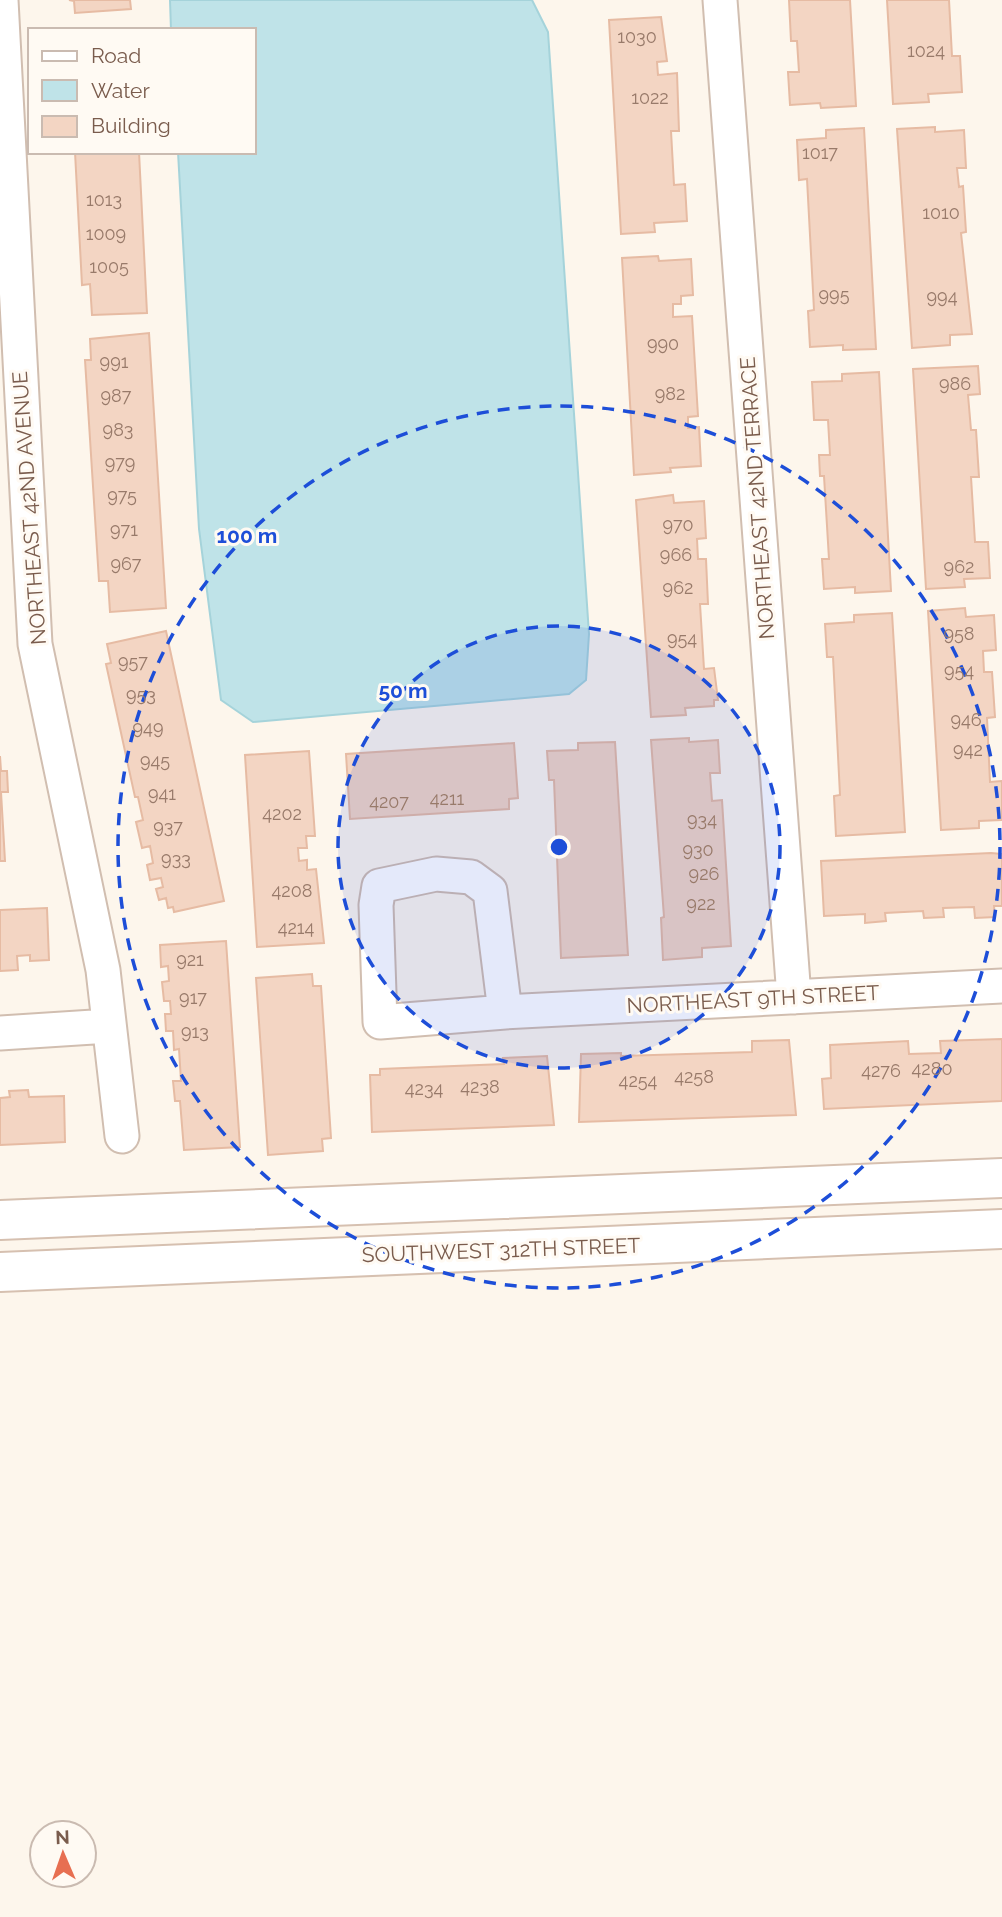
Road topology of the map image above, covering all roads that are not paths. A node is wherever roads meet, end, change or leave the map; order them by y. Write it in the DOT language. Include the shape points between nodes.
graph roads {
  1 [pos="1,0"];
  2 [pos="720,0"];
  3 [pos="1002,986"];
  4 [pos="794,997"];
  5 [pos="505,1012"];
  6 [pos="109,1026"];
  7 [pos="0,1033"];
  8 [pos="122,1136"];
  9 [pos="1002,1178"];
  10 [pos="0,1220"];
  11 [pos="1002,1229"];
  12 [pos="0,1272"];
  1 -- 6 [label="street, NORTHEAST 42ND AVENUE" via="35,644 101,957"];
  2 -- 4 [label="street, NORTHEAST 42ND TERRACE"];
  3 -- 4 [label="street, NORTHEAST 9TH STREET"];
  4 -- 5 [label="street, NORTHEAST 9TH STREET"];
  5 -- 5 [label="street, NORTHEAST 9TH STREET" via="380,1022 379,886 436,874 471,877 490,891"];
  6 -- 7 [label="street"];
  6 -- 8 [label="street, NORTHEAST 42ND AVENUE"];
  9 -- 10 [label="main road"];
  11 -- 12 [label="main road, SOUTHWEST 312TH STREET"];
}
